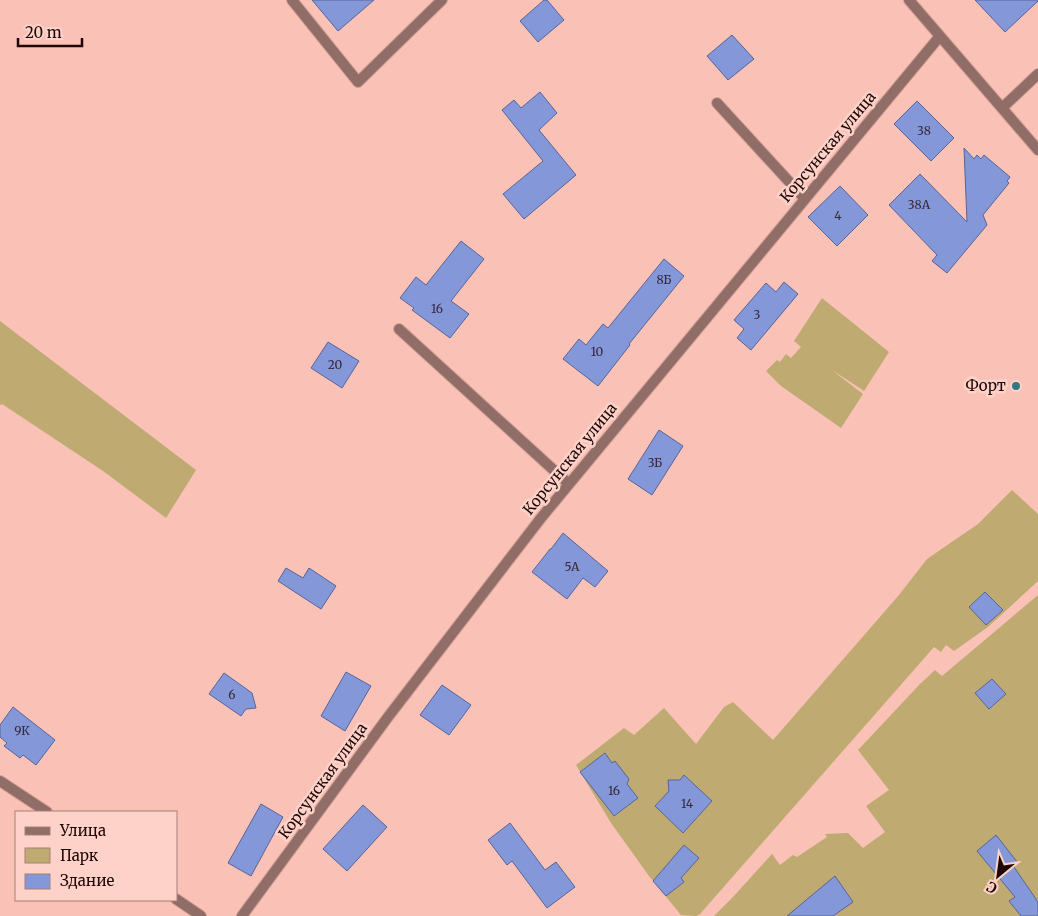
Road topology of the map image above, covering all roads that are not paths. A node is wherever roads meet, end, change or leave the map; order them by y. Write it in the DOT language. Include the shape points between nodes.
graph roads {
  1 [pos="292,0"];
  2 [pos="442,0"];
  3 [pos="909,0"];
  4 [pos="940,36"];
  5 [pos="1038,74"];
  6 [pos="717,103"];
  7 [pos="1002,108"];
  8 [pos="1038,150"];
  9 [pos="805,199"];
  10 [pos="399,329"];
  11 [pos="569,484"];
  12 [pos="0,781"];
  13 [pos="45,811"];
  14 [pos="178,900"];
  15 [pos="201,916"];
  16 [pos="242,916"];
  1 -- 2 [label="street" via="358,82"];
  3 -- 4 [label="street"];
  4 -- 7 [label="street"];
  4 -- 9 [label="street, Корсунская улица"];
  5 -- 7 [label="street"];
  6 -- 9 [label="street"];
  7 -- 8 [label="street"];
  9 -- 11 [label="street, Корсунская улица"];
  10 -- 11 [label="street"];
  11 -- 16 [label="street, Корсунская улица" via="388,717"];
  12 -- 13 [label="street"];
  14 -- 15 [label="street"];
}
